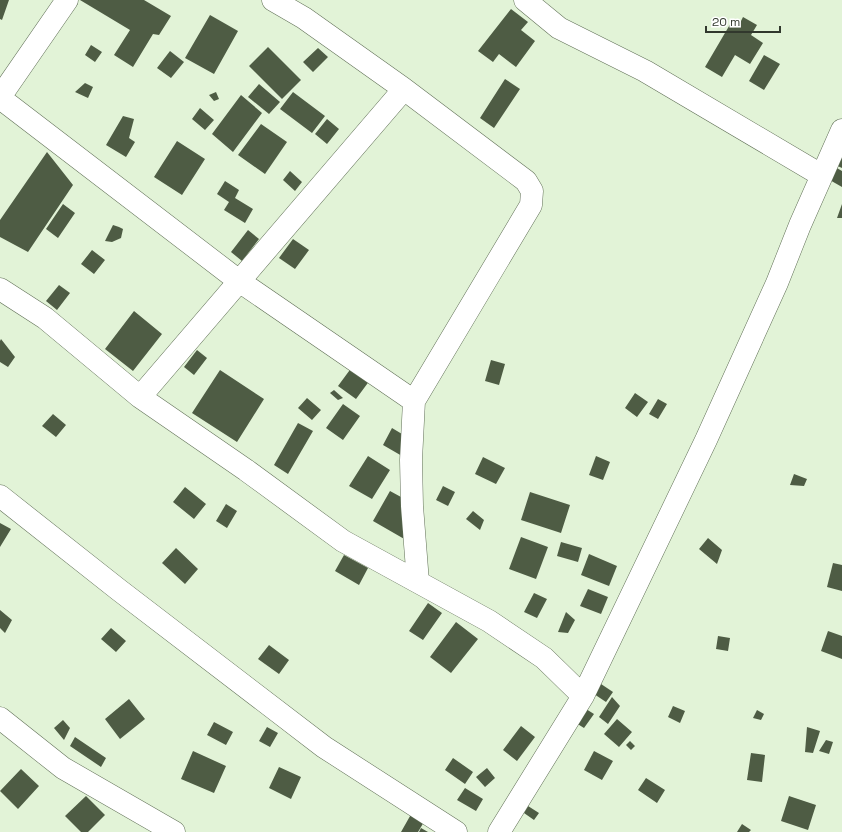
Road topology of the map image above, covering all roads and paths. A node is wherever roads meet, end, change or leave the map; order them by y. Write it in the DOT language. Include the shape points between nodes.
graph roads {
  1 [pos="68,0"];
  2 [pos="273,0"];
  3 [pos="525,0"];
  4 [pos="404,89"];
  5 [pos="0,98"];
  6 [pos="842,130"];
  7 [pos="821,175"];
  8 [pos="239,282"];
  9 [pos="0,289"];
  10 [pos="140,397"];
  11 [pos="414,401"];
  12 [pos="0,496"];
  13 [pos="418,582"];
  14 [pos="584,696"];
  15 [pos="0,718"];
  16 [pos="174,832"];
  17 [pos="456,832"];
  18 [pos="499,832"];
  1 -- 5 [label="street"];
  2 -- 4 [label="street" via="304,18"];
  3 -- 7 [label="street" via="559,28 645,71"];
  4 -- 8 [label="street"];
  4 -- 11 [label="street" via="526,181 532,191 531,205"];
  5 -- 8 [label="street"];
  6 -- 7 [label="street"];
  7 -- 14 [label="street" via="777,283 732,383"];
  8 -- 10 [label="street"];
  8 -- 11 [label="street"];
  9 -- 10 [label="street" via="45,318"];
  10 -- 13 [label="street" via="343,541"];
  11 -- 13 [label="street" via="412,506"];
  12 -- 17 [label="street" via="324,747"];
  13 -- 14 [label="street" via="489,621 544,658"];
  14 -- 18 [label="street"];
  15 -- 16 [label="street" via="63,768"];
}
